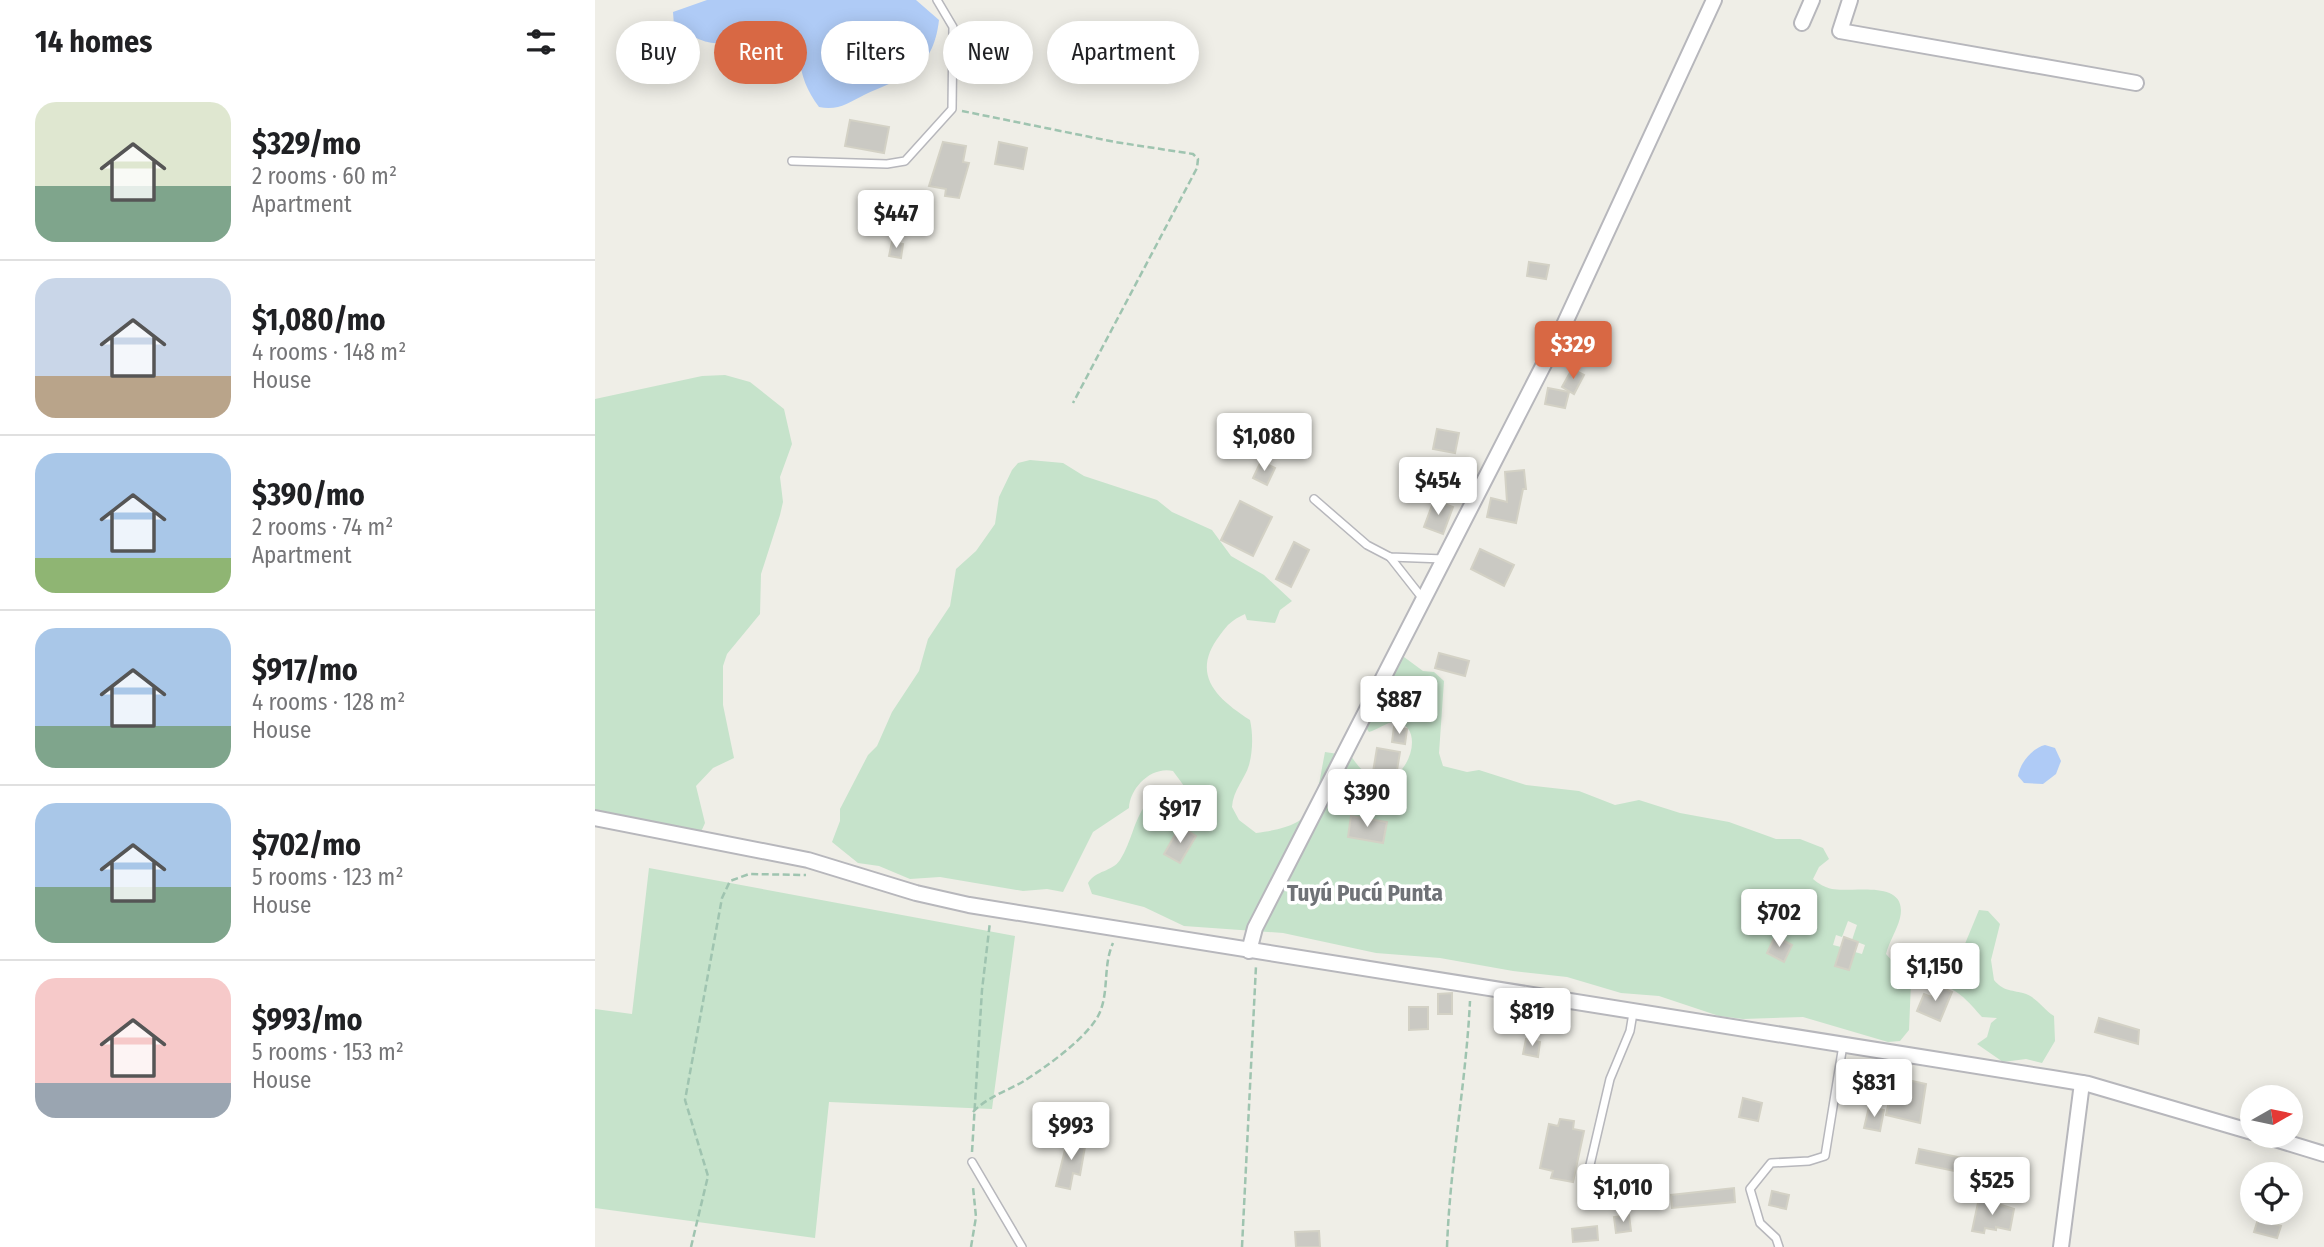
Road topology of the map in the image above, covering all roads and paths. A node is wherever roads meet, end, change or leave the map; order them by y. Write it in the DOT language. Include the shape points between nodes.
graph roads {
  1 [pos="937,0"];
  2 [pos="1714,0"];
  3 [pos="1812,0"];
  4 [pos="1850,0"];
  5 [pos="1802,23"];
  6 [pos="2136,83"];
  7 [pos="952,109"];
  8 [pos="792,161"];
  9 [pos="1073,403"];
  10 [pos="1314,499"];
  11 [pos="1390,557"];
  12 [pos="1444,559"];
  13 [pos="1423,599"];
  14 [pos="595,818"];
  15 [pos="824,865"];
  16 [pos="994,909"];
  17 [pos="1125,930"];
  18 [pos="1253,951"];
  19 [pos="1471,987"];
  20 [pos="1633,1013"];
  21 [pos="1843,1045"];
  22 [pos="2082,1083"];
  23 [pos="973,1112"];
  24 [pos="2240,1129"];
  25 [pos="2303,1148"];
  26 [pos="2324,1154"];
  27 [pos="972,1162"];
  28 [pos="1586,1182"];
  29 [pos="691,1247"];
  30 [pos="971,1247"];
  31 [pos="1022,1247"];
  32 [pos="1242,1247"];
  33 [pos="1447,1247"];
  34 [pos="1779,1247"];
  35 [pos="2061,1247"];
  1 -- 7 [label="lane" via="953,27"];
  2 -- 12 [label="street" via="1563,327"];
  3 -- 5 [label="street"];
  4 -- 6 [label="street" via="1840,31"];
  7 -- 8 [label="lane" via="905,161"];
  7 -- 9 [label="path" via="1193,154 1198,159"];
  10 -- 11 [label="lane" via="1367,545"];
  11 -- 12 [label="lane"];
  11 -- 13 [label="lane"];
  12 -- 13 [label="street"];
  13 -- 18 [label="street" via="1255,928"];
  14 -- 15 [label="street"];
  15 -- 16 [label="street" via="916,893"];
  15 -- 29 [label="path" via="799,877 737,877 722,898 685,1100 708,1176"];
  16 -- 17 [label="street"];
  16 -- 23 [label="path" via="986,946"];
  17 -- 18 [label="street"];
  17 -- 23 [label="path" via="1106,957 1102,1002 1094,1021 1050,1063"];
  18 -- 19 [label="street"];
  18 -- 32 [label="path"];
  19 -- 20 [label="street"];
  19 -- 33 [label="path" via="1449,1181"];
  20 -- 21 [label="street"];
  20 -- 28 [label="lane" via="1610,1079"];
  21 -- 22 [label="street"];
  21 -- 34 [label="lane" via="1825,1156 1771,1163 1750,1189 1760,1223"];
  22 -- 24 [label="street"];
  22 -- 35 [label="street"];
  23 -- 27 [label="path"];
  25 -- 26 [label="street"];
  27 -- 30 [label="path" via="976,1217"];
  27 -- 31 [label="lane"];
}
